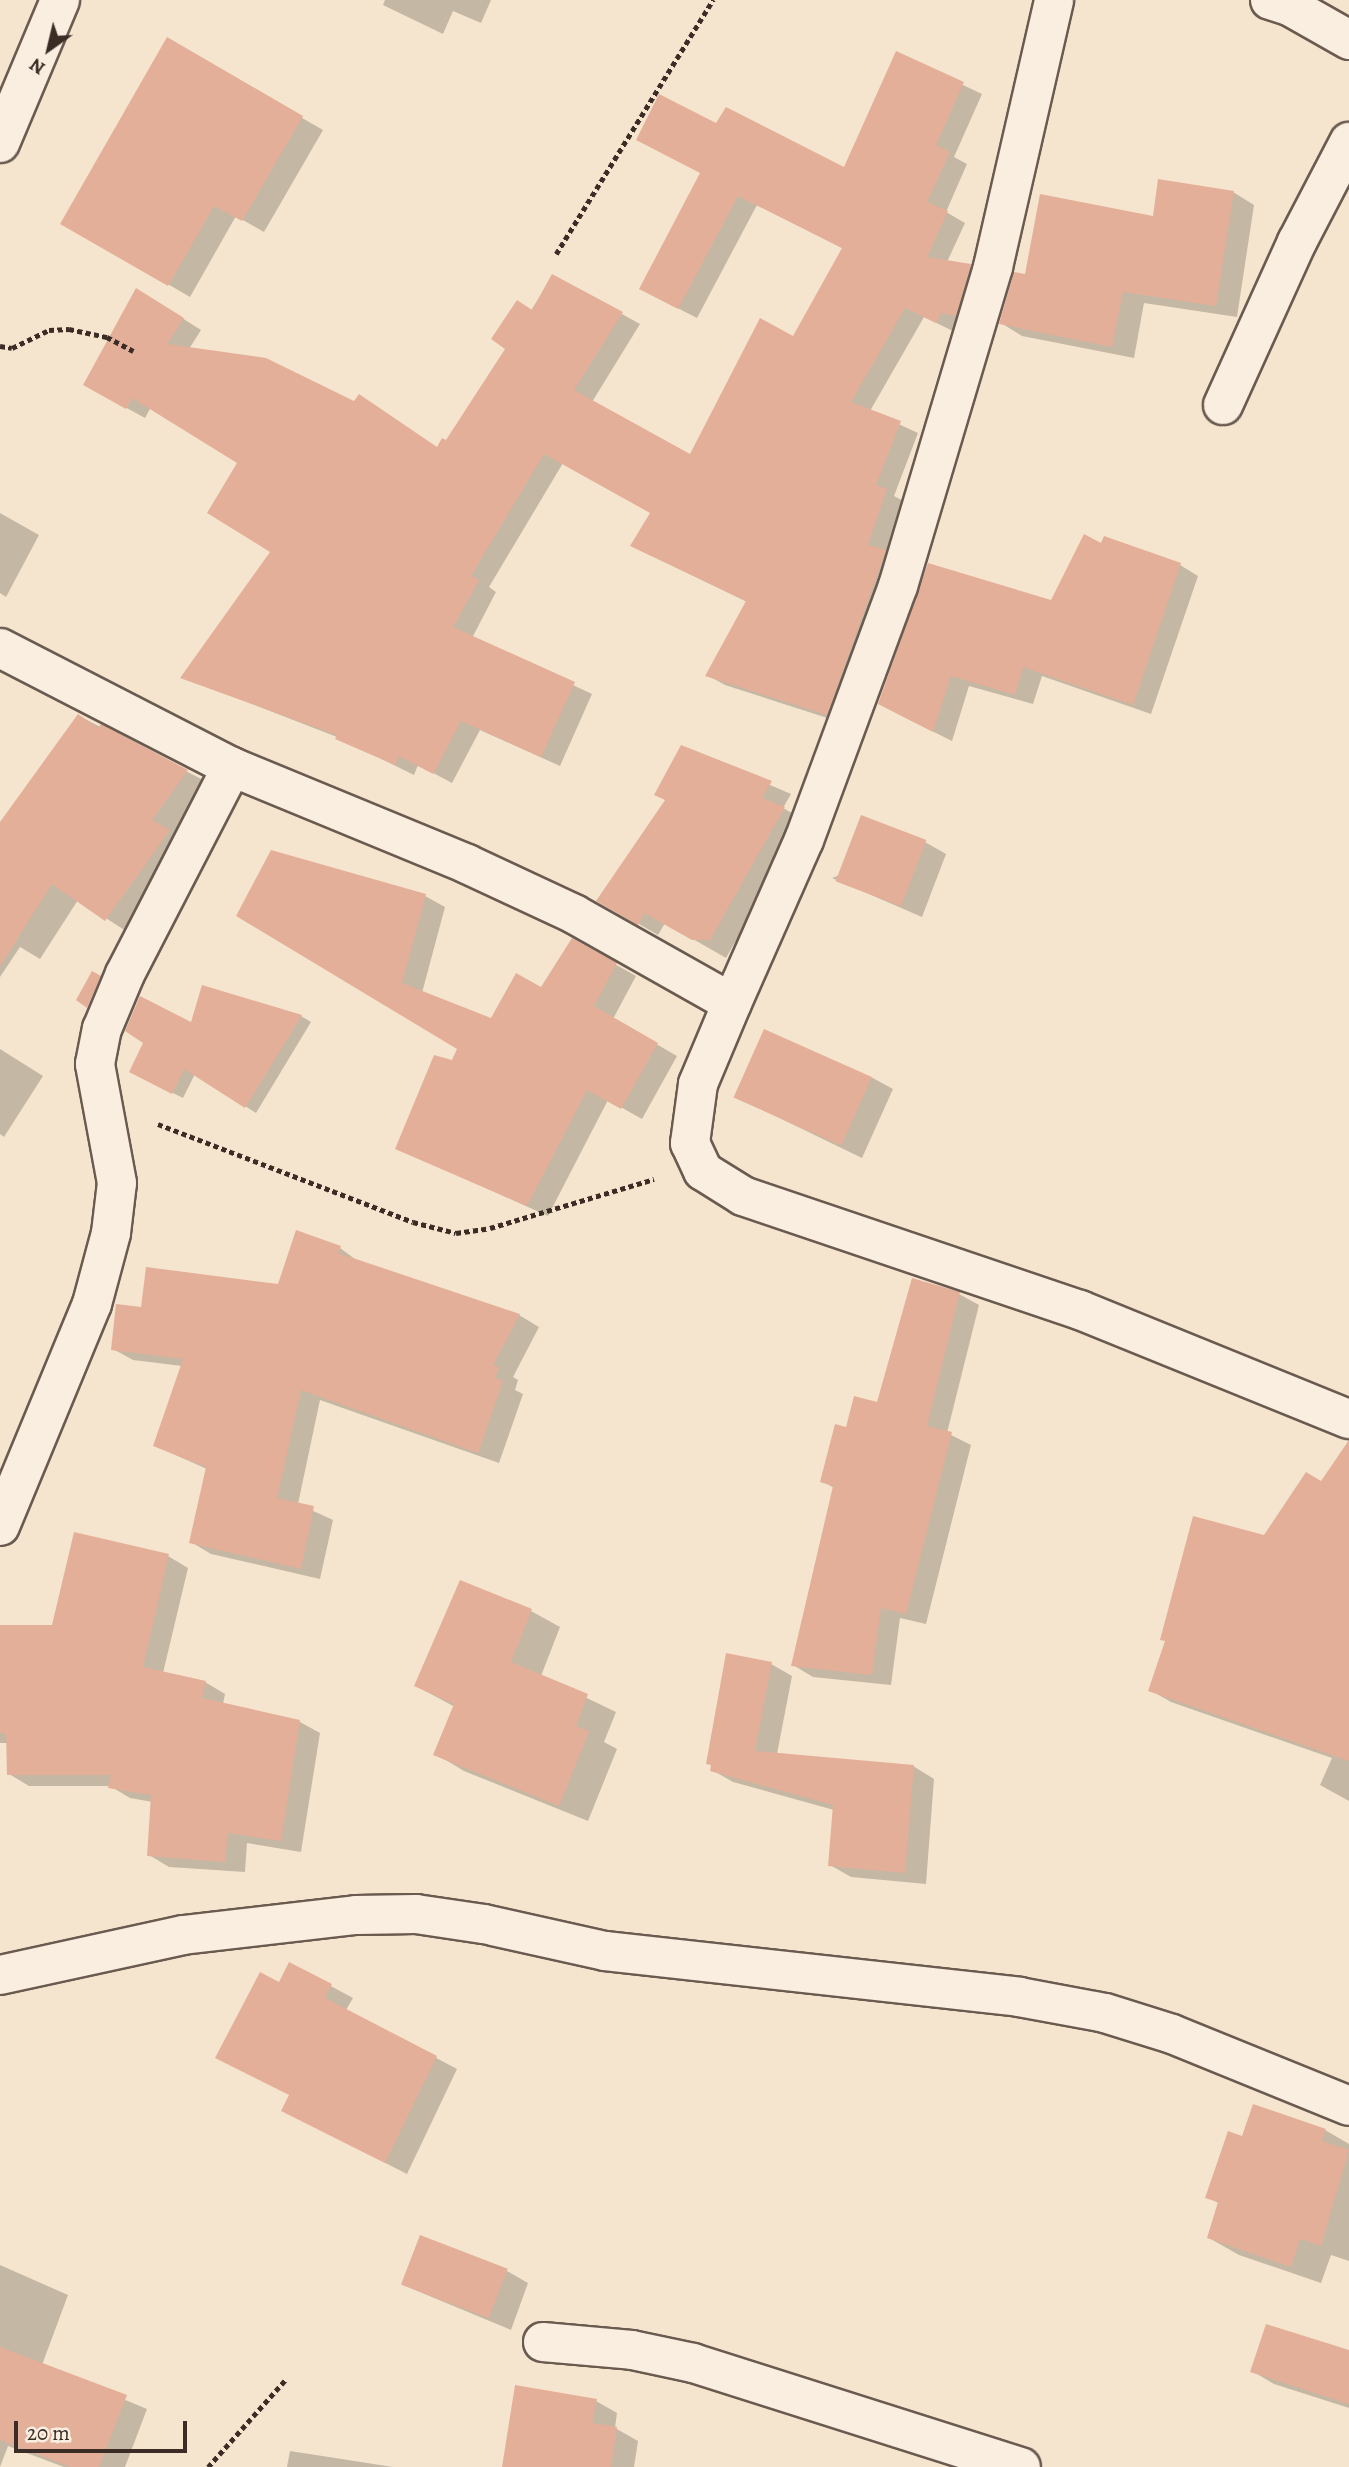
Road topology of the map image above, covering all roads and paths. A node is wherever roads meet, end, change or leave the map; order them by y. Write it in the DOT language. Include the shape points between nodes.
graph roads {
  1 [pos="60,0"];
  2 [pos="713,0"];
  3 [pos="1054,0"];
  4 [pos="1270,0"];
  5 [pos="1348,35"];
  6 [pos="1349,142"];
  7 [pos="0,143"];
  8 [pos="555,254"];
  9 [pos="0,346"];
  10 [pos="133,351"];
  11 [pos="1223,405"];
  12 [pos="0,648"];
  13 [pos="232,766"];
  14 [pos="732,1003"];
  15 [pos="98,1097"];
  16 [pos="703,1171"];
  17 [pos="1349,1419"];
  18 [pos="0,1526"];
  19 [pos="0,1975"];
  20 [pos="1349,2106"];
  21 [pos="543,2342"];
  22 [pos="286,2379"];
  23 [pos="208,2467"];
  24 [pos="1021,2467"];
  1 -- 7 [label="street"];
  2 -- 8 [label="path"];
  3 -- 14 [label="street" via="993,267 898,586 804,840"];
  4 -- 5 [label="street"];
  6 -- 11 [label="street" via="1297,242"];
  9 -- 10 [label="path" via="12,348 49,330 69,329 107,337"];
  12 -- 13 [label="street"];
  13 -- 14 [label="street" via="574,914"];
  13 -- 15 [label="street" via="125,974 102,1029 95,1064"];
  14 -- 16 [label="street" via="698,1084 690,1143"];
  15 -- 16 [label="path" via="197,1142 456,1233 490,1228 636,1182"];
  15 -- 18 [label="street" via="117,1183 111,1233 92,1304"];
  16 -- 17 [label="street" via="766,1205 1080,1310"];
  19 -- 20 [label="street" via="183,1935 342,1916 416,1914 632,1955 1019,1997 1105,2013 1172,2034"];
  21 -- 24 [label="street" via="632,2350 704,2366"];
  22 -- 23 [label="path"];
}
